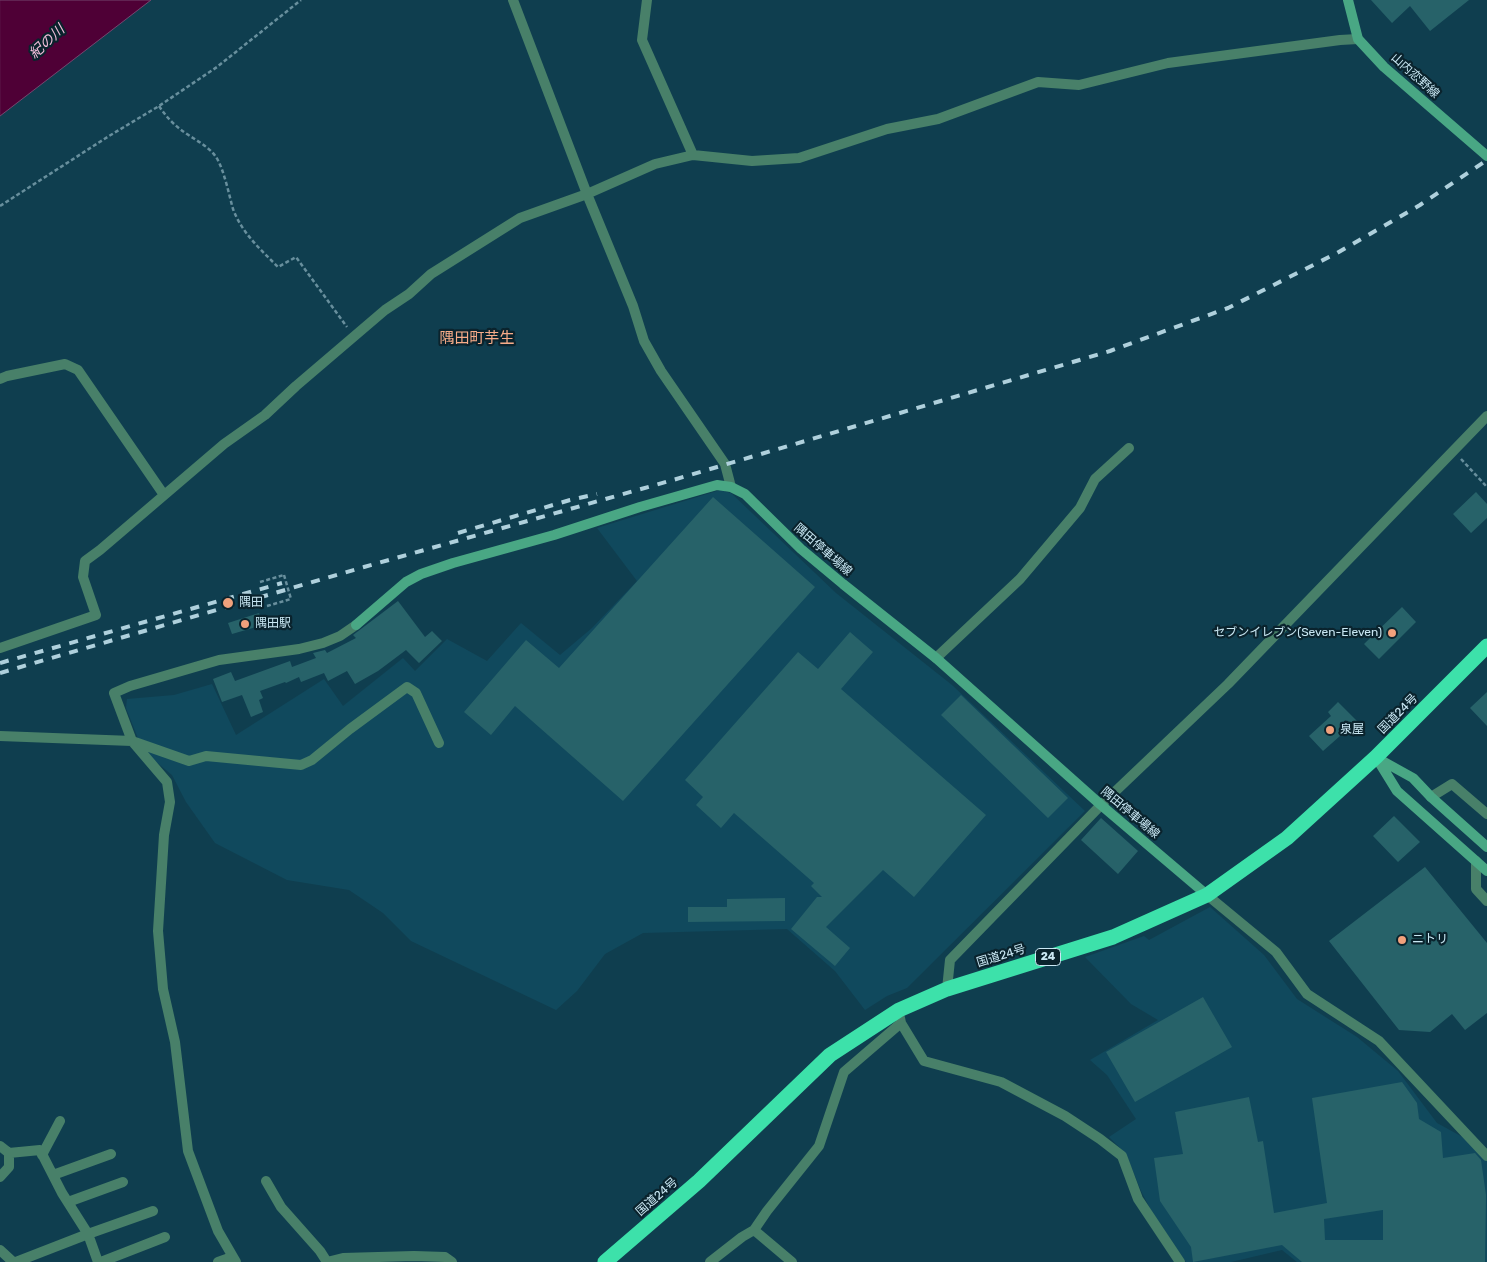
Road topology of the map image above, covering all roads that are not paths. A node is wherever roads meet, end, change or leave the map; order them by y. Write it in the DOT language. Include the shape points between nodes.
graph roads {
  1 [pos="513,0"];
  2 [pos="648,0"];
  3 [pos="1348,0"];
  4 [pos="1358,39"];
  5 [pos="693,155"];
  6 [pos="1487,156"];
  7 [pos="587,194"];
  8 [pos="0,379"];
  9 [pos="1487,416"];
  10 [pos="1129,448"];
  11 [pos="731,487"];
  12 [pos="164,495"];
  13 [pos="356,625"];
  14 [pos="1487,646"];
  15 [pos="0,648"];
  16 [pos="936,658"];
  17 [pos="0,736"];
  18 [pos="132,741"];
  19 [pos="439,743"];
  20 [pos="1376,757"];
  21 [pos="1431,797"];
  22 [pos="1101,805"];
  23 [pos="1487,814"];
  24 [pos="1487,847"];
  25 [pos="1476,861"];
  26 [pos="1487,871"];
  27 [pos="1207,895"];
  28 [pos="1487,900"];
  29 [pos="948,989"];
  30 [pos="900,1016"];
  31 [pos="60,1121"];
  32 [pos="4,1149"];
  33 [pos="111,1154"];
  34 [pos="42,1155"];
  35 [pos="1487,1156"];
  36 [pos="53,1175"];
  37 [pos="0,1177"];
  38 [pos="266,1181"];
  39 [pos="123,1182"];
  40 [pos="68,1202"];
  41 [pos="153,1211"];
  42 [pos="754,1230"];
  43 [pos="88,1234"];
  44 [pos="165,1237"];
  45 [pos="0,1250"];
  46 [pos="234,1260"];
  47 [pos="14,1262"];
  48 [pos="99,1262"];
  49 [pos="218,1262"];
  50 [pos="327,1262"];
  51 [pos="452,1262"];
  52 [pos="605,1262"];
  53 [pos="710,1262"];
  54 [pos="792,1262"];
  55 [pos="1180,1262"];
  1 -- 7 [label="street"];
  2 -- 5 [label="street" via="642,40"];
  3 -- 4 [label="main road, 山内恋野線"];
  4 -- 5 [label="street" via="1168,63 1080,85 1038,82 938,118 886,129 799,158 752,161"];
  4 -- 6 [label="main road, 山内恋野線" via="1384,67"];
  5 -- 7 [label="street" via="655,164"];
  7 -- 11 [label="street" via="644,341 726,464"];
  7 -- 12 [label="street" via="520,218 431,274 265,415 224,444"];
  8 -- 12 [label="street" via="65,364 78,370"];
  9 -- 22 [label="street" via="1228,684"];
  10 -- 16 [label="street" via="1094,479 1080,508 1020,579"];
  11 -- 13 [label="main road" via="700,490 421,574 406,582"];
  11 -- 16 [label="main road, 隅田停車場線" via="745,494 801,549"];
  12 -- 15 [label="street" via="85,561 83,577 96,615"];
  13 -- 18 [label="street" via="322,643 219,660 114,693"];
  14 -- 20 [label="highway, 国道24号 / 24"];
  16 -- 22 [label="main road, 隅田停車場線"];
  17 -- 18 [label="street"];
  18 -- 19 [label="street" via="189,761 206,756 301,765 407,687 416,693"];
  18 -- 46 [label="street" via="167,782 170,802 164,835 158,931 163,989 176,1042 188,1152 218,1231"];
  20 -- 21 [label="main road" via="1413,778"];
  20 -- 25 [label="main road" via="1397,791"];
  20 -- 27 [label="highway, 国道24号 / 24" via="1287,838"];
  21 -- 23 [label="street" via="1452,784"];
  21 -- 24 [label="main road"];
  22 -- 27 [label="main road, 隅田停車場線"];
  22 -- 29 [label="street" via="950,960"];
  25 -- 26 [label="main road"];
  25 -- 28 [label="street" via="1476,889"];
  27 -- 29 [label="highway, 国道24号 / 24" via="1113,937"];
  27 -- 35 [label="street" via="1276,952 1307,994 1379,1042"];
  29 -- 30 [label="highway, 国道24号 / 24"];
  30 -- 42 [label="street" via="844,1072 819,1146"];
  30 -- 52 [label="highway, 国道24号 / 24" via="830,1055 699,1181"];
  30 -- 55 [label="street" via="924,1061 1001,1082 1065,1116 1122,1156 1138,1199"];
  31 -- 34 [label="street"];
  32 -- 34 [label="street" via="40,1150"];
  32 -- 37 [label="street" via="9,1167"];
  33 -- 36 [label="street"];
  34 -- 36 [label="street"];
  36 -- 40 [label="street"];
  38 -- 50 [label="street" via="281,1207"];
  39 -- 40 [label="street"];
  40 -- 43 [label="street"];
  41 -- 43 [label="street"];
  42 -- 53 [label="street"];
  42 -- 54 [label="street"];
  43 -- 47 [label="street"];
  43 -- 48 [label="street"];
  44 -- 48 [label="street"];
  45 -- 47 [label="street"];
  46 -- 49 [label="street"];
  50 -- 51 [label="street" via="343,1258 414,1256 445,1257"];
}
